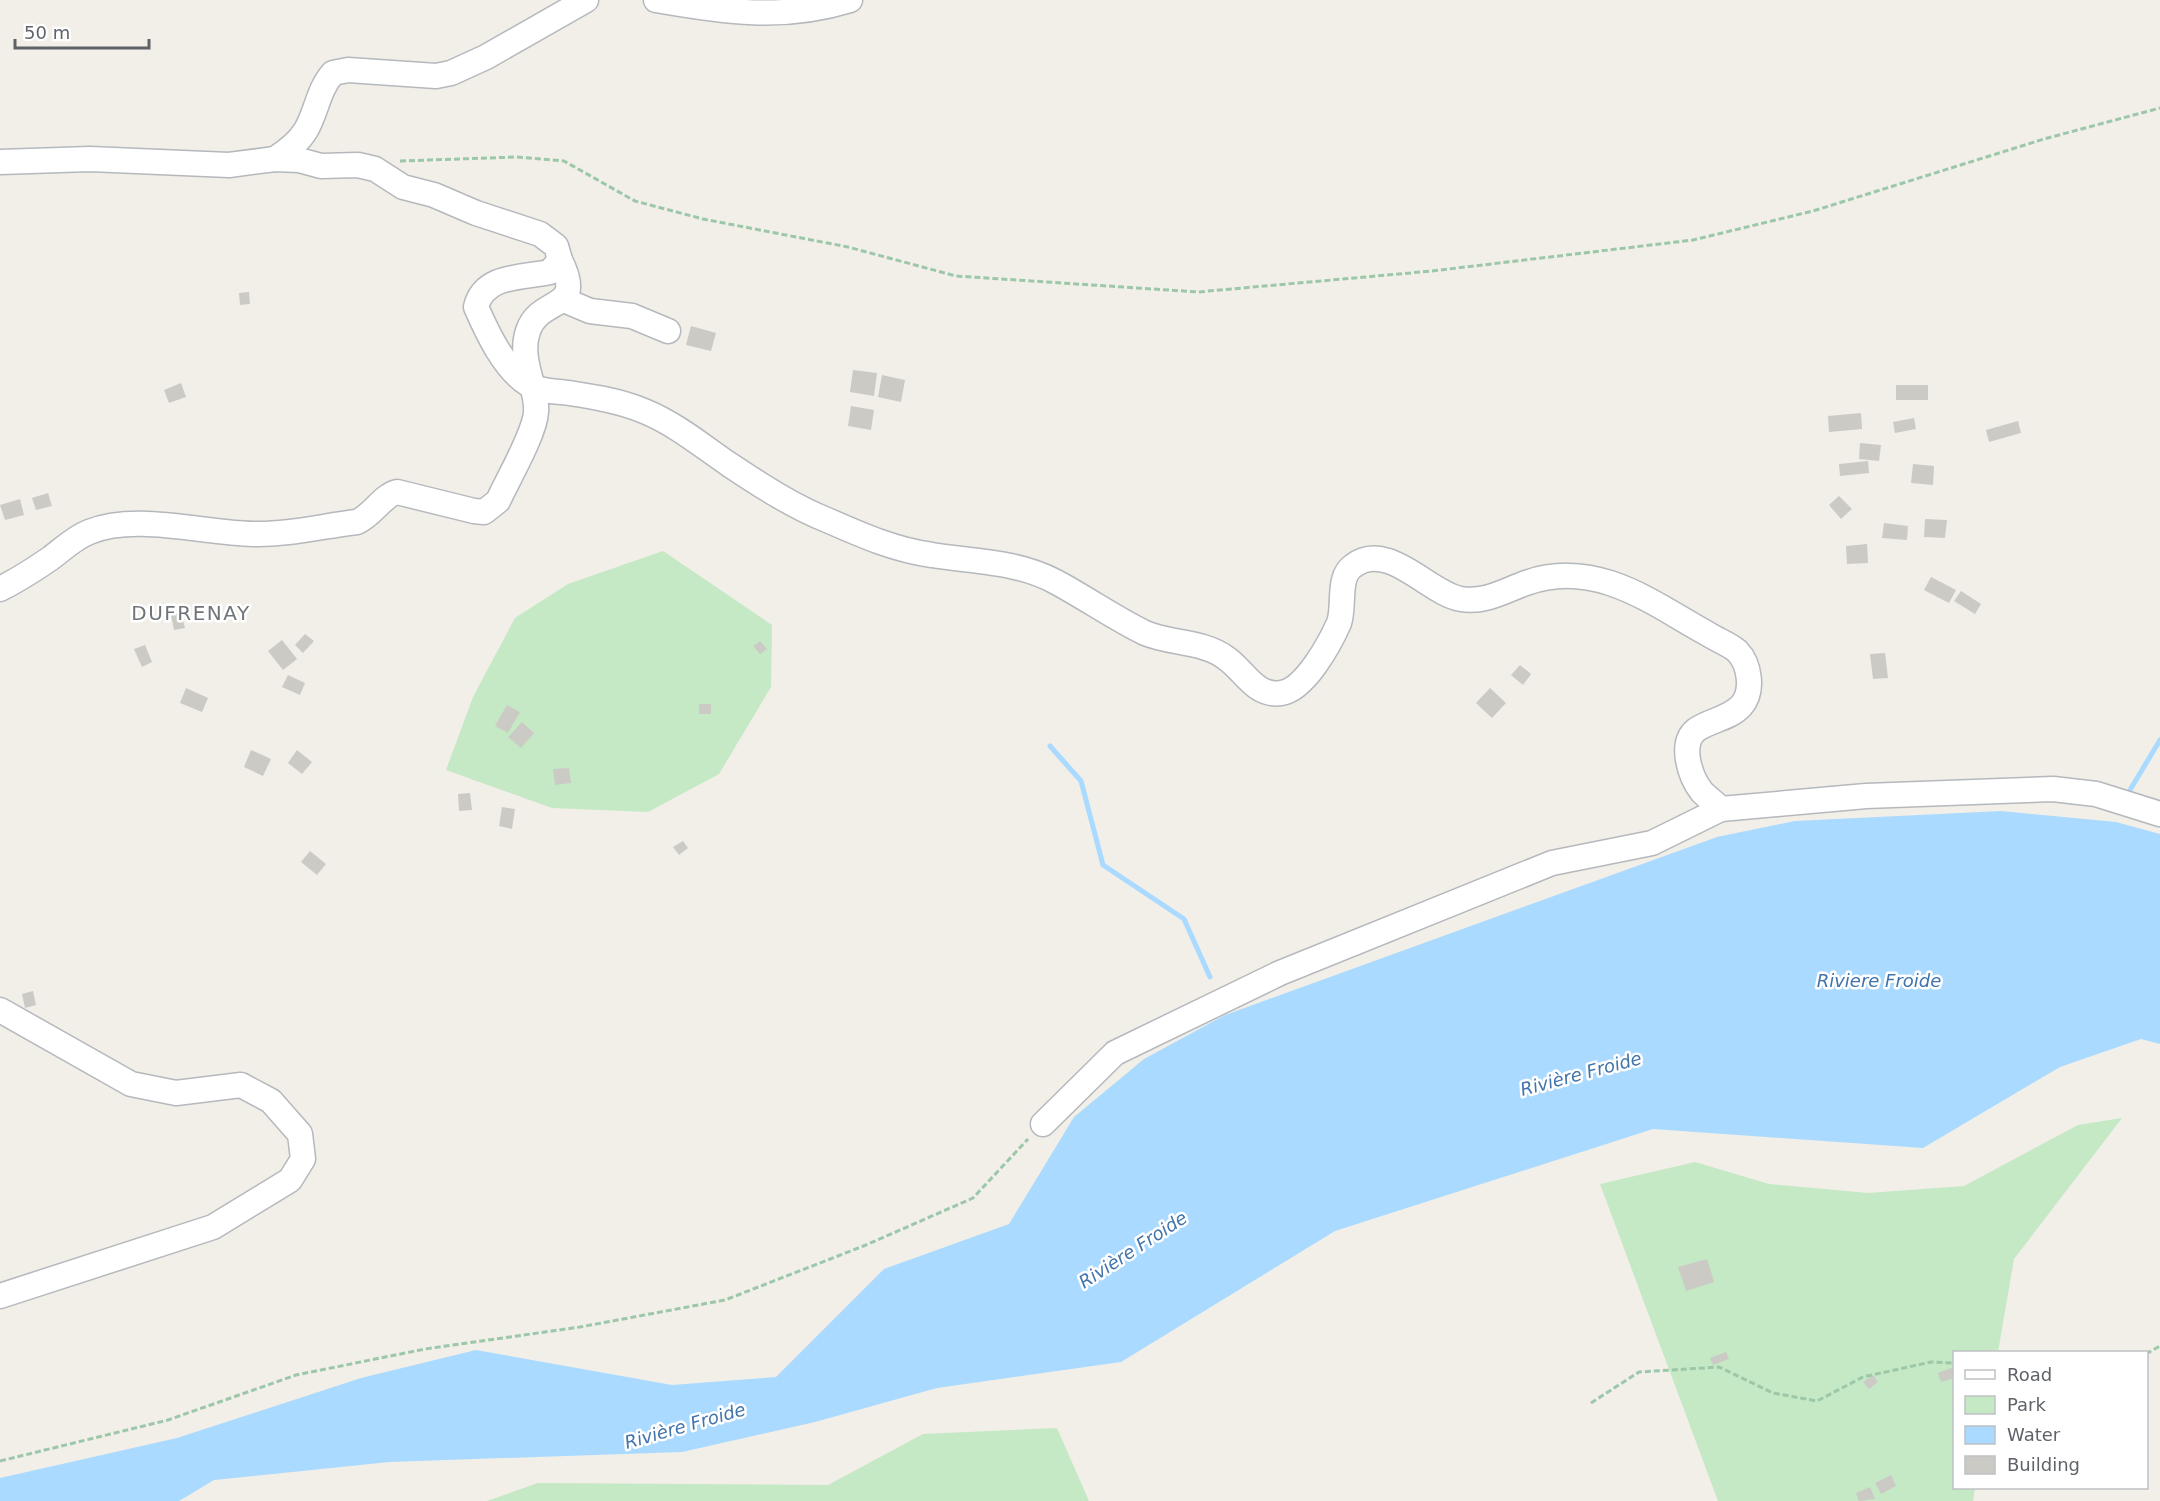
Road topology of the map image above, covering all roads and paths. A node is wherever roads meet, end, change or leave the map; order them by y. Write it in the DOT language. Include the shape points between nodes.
graph roads {
  1 [pos="586,0"];
  2 [pos="656,0"];
  3 [pos="850,0"];
  4 [pos="2160,108"];
  5 [pos="275,159"];
  6 [pos="0,162"];
  7 [pos="391,162"];
  8 [pos="560,260"];
  9 [pos="564,300"];
  10 [pos="668,331"];
  11 [pos="531,387"];
  12 [pos="0,589"];
  13 [pos="1722,809"];
  14 [pos="2160,814"];
  15 [pos="0,1010"];
  16 [pos="1042,1124"];
  17 [pos="0,1296"];
  18 [pos="1953,1363"];
  19 [pos="1591,1403"];
  20 [pos="0,1461"];
  1 -- 5 [label="street" via="451,73 333,73 296,145"];
  2 -- 3 [label="street" via="741,14 804,10"];
  4 -- 7 [label="path" via="2044,139 1813,211 1693,240 1432,271 1198,292 956,276 848,247 703,219 634,201 564,161 518,157"];
  5 -- 6 [label="street" via="229,165 90,159"];
  5 -- 8 [label="street" via="321,166 358,165 375,170 403,187 540,234 556,246"];
  8 -- 9 [label="street" via="569,289"];
  8 -- 11 [label="street" via="550,272 499,281 479,294 476,307 513,372"];
  9 -- 10 [label="street" via="590,311 632,316"];
  9 -- 11 [label="street" via="538,315 528,330 525,351"];
  11 -- 12 [label="street" via="537,410 532,430 498,501 484,512 397,492 357,522 291,531 246,534 113,525 74,540"];
  11 -- 13 [label="street" via="621,403 648,412 820,518 890,546 1034,571 1147,634 1224,656 1267,693 1294,689 1312,670 1340,621 1347,572 1355,564 1368,560 1407,567 1458,599 1482,600 1557,576 1611,583 1659,603 1734,648 1746,663 1749,684 1741,706 1698,728 1689,738 1687,752 1700,790"];
  13 -- 14 [label="street" via="1866,796 2052,789 2096,794"];
  13 -- 16 [label="street" via="1652,843 1552,863 1280,973 1115,1053"];
  15 -- 17 [label="street" via="132,1084 176,1093 241,1085 271,1101 300,1134 303,1159 290,1180 213,1227"];
  16 -- 20 [label="path" via="973,1198 725,1300 425,1349 296,1375 168,1420"];
  18 -- 19 [label="path" via="1931,1362 1863,1377 1817,1401 1773,1393 1719,1367 1639,1372"];
}
